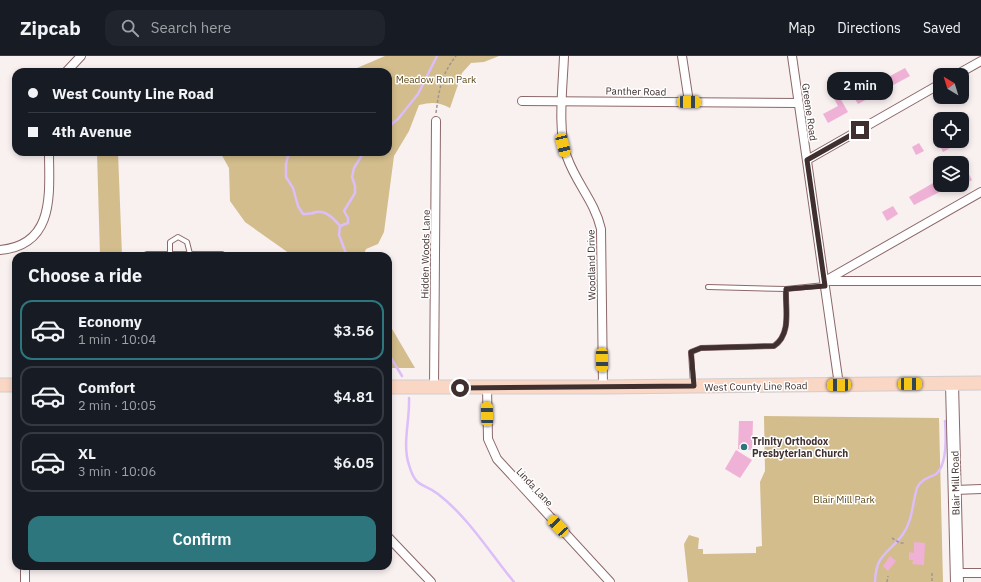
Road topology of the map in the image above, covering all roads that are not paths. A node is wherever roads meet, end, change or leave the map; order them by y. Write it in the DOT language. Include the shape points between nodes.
graph roads {
  1 [pos="81,56"];
  2 [pos="564,56"];
  3 [pos="682,56"];
  4 [pos="792,56"];
  5 [pos="981,61"];
  6 [pos="70,68"];
  7 [pos="968,68"];
  8 [pos="933,88"];
  9 [pos="522,101"];
  10 [pos="563,101"];
  11 [pos="689,102"];
  12 [pos="798,103"];
  13 [pos="436,121"];
  14 [pos="49,156"];
  15 [pos="807,160"];
  16 [pos="981,192"];
  17 [pos="0,250"];
  18 [pos="170,252"];
  19 [pos="190,252"];
  20 [pos="981,281"];
  21 [pos="825,283"];
  22 [pos="708,287"];
  23 [pos="786,289"];
  24 [pos="981,383"];
  25 [pos="952,384"];
  26 [pos="12,385"];
  27 [pos="839,385"];
  28 [pos="0,386"];
  29 [pos="694,386"];
  30 [pos="392,387"];
  31 [pos="487,387"];
  32 [pos="603,387"];
  33 [pos="434,388"];
  34 [pos="981,489"];
  35 [pos="956,490"];
  36 [pos="392,541"];
  37 [pos="25,570"];
  38 [pos="981,573"];
  39 [pos="957,578"];
  40 [pos="25,582"];
  41 [pos="431,582"];
  42 [pos="610,582"];
  1 -- 6 [label="street"];
  2 -- 10 [label="street, Woodland Drive"];
  3 -- 11 [label="street"];
  4 -- 12 [label="street, Greene Road"];
  5 -- 7 [label="street"];
  8 -- 15 [label="street"];
  9 -- 10 [label="street, Panther Road"];
  10 -- 11 [label="street, Panther Road"];
  10 -- 32 [label="street, Woodland Drive" via="562,134 566,156 595,208 601,229"];
  11 -- 12 [label="street, Panther Road"];
  12 -- 15 [label="street, Greene Road"];
  13 -- 33 [label="street, Hidden Woods Lane"];
  14 -- 17 [label="street" via="49,202 43,223 22,244"];
  15 -- 21 [label="street, Greene Road"];
  16 -- 21 [label="street"];
  18 -- 19 [label="lane" via="170,242 178,237 187,242"];
  20 -- 21 [label="street"];
  21 -- 23 [label="lane"];
  21 -- 27 [label="street, Greene Road"];
  22 -- 23 [label="lane"];
  23 -- 29 [label="lane" via="787,322 781,342 774,346 701,348 691,352"];
  24 -- 25 [label="main road, West County Line Road"];
  25 -- 27 [label="main road, West County Line Road"];
  25 -- 35 [label="main road, Blair Mill Road"];
  26 -- 28 [label="main road"];
  27 -- 29 [label="main road, West County Line Road"];
  29 -- 32 [label="main road, West County Line Road"];
  30 -- 33 [label="main road, West County Line Road"];
  31 -- 32 [label="main road, West County Line Road"];
  31 -- 33 [label="main road, West County Line Road"];
  31 -- 42 [label="street, Linda Lane" via="488,439 496,459"];
  34 -- 35 [label="street"];
  35 -- 39 [label="main road, Blair Mill Road"];
  36 -- 41 [label="street"];
  37 -- 40 [label="street"];
  38 -- 39 [label="street"];
}
